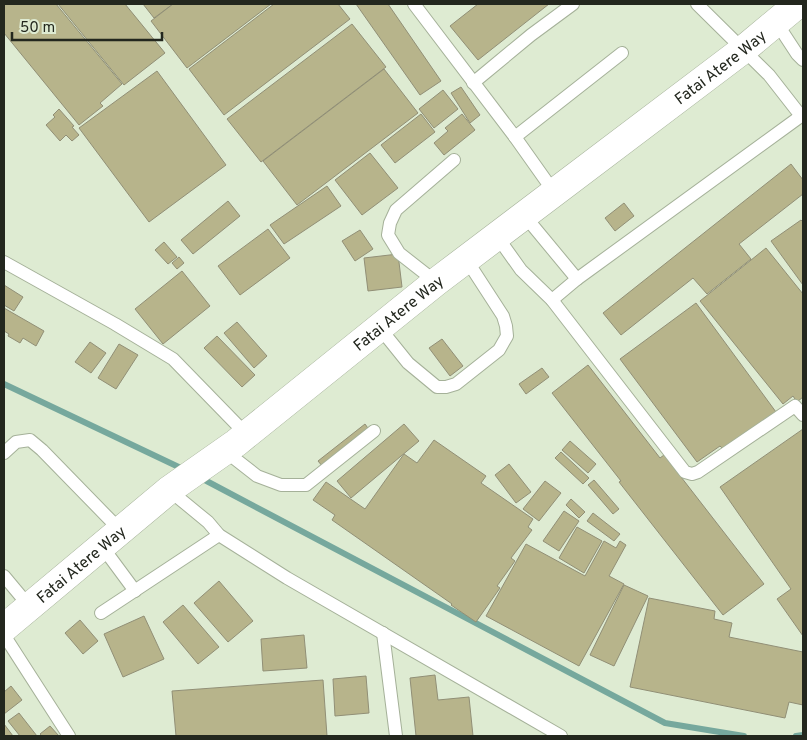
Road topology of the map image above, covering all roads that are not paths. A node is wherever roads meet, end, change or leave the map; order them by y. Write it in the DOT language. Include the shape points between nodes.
graph roads {
  1 [pos="414,4"];
  2 [pos="573,4"];
  3 [pos="698,4"];
  4 [pos="798,4"];
  5 [pos="776,22"];
  6 [pos="744,49"];
  7 [pos="622,53"];
  8 [pos="803,60"];
  9 [pos="473,83"];
  10 [pos="802,117"];
  11 [pos="515,137"];
  12 [pos="454,160"];
  13 [pos="554,192"];
  14 [pos="524,215"];
  15 [pos="496,236"];
  16 [pos="466,259"];
  17 [pos="4,262"];
  18 [pos="577,279"];
  19 [pos="436,282"];
  20 [pos="552,300"];
  21 [pos="379,327"];
  22 [pos="801,407"];
  23 [pos="374,431"];
  24 [pos="246,434"];
  25 [pos="225,450"];
  26 [pos="4,453"];
  27 [pos="169,490"];
  28 [pos="219,535"];
  29 [pos="110,538"];
  30 [pos="4,576"];
  31 [pos="135,591"];
  32 [pos="29,606"];
  33 [pos="100,614"];
  34 [pos="4,628"];
  35 [pos="383,633"];
  36 [pos="4,635"];
  37 [pos="70,736"];
  38 [pos="396,736"];
  39 [pos="561,736"];
  1 -- 9 [label="lane"];
  2 -- 9 [label="lane"];
  3 -- 6 [label="lane"];
  4 -- 5 [label="street, Fatai Atere Way"];
  5 -- 6 [label="street, Fatai Atere Way"];
  5 -- 8 [label="lane"];
  6 -- 10 [label="lane"];
  6 -- 13 [label="street, Fatai Atere Way"];
  7 -- 11 [label="lane"];
  9 -- 11 [label="lane"];
  10 -- 18 [label="lane"];
  11 -- 13 [label="lane"];
  12 -- 19 [label="lane" via="396,210 388,235 399,253"];
  13 -- 14 [label="street, Fatai Atere Way"];
  14 -- 15 [label="street, Fatai Atere Way"];
  14 -- 18 [label="lane"];
  15 -- 16 [label="street, Fatai Atere Way"];
  15 -- 20 [label="lane" via="521,270"];
  16 -- 19 [label="street, Fatai Atere Way"];
  16 -- 21 [label="lane" via="504,316 507,336 499,350 456,384 437,387 408,363"];
  17 -- 24 [label="lane" via="173,359"];
  18 -- 20 [label="lane"];
  19 -- 21 [label="street, Fatai Atere Way"];
  20 -- 22 [label="lane" via="685,472 698,472"];
  21 -- 24 [label="street, Fatai Atere Way"];
  23 -- 25 [label="lane" via="306,485 282,485 257,476"];
  24 -- 25 [label="street, Fatai Atere Way"];
  25 -- 27 [label="street, Fatai Atere Way"];
  26 -- 29 [label="lane" via="16,442 30,440"];
  27 -- 28 [label="lane"];
  27 -- 29 [label="street, Fatai Atere Way"];
  28 -- 31 [label="lane"];
  28 -- 35 [label="lane"];
  29 -- 31 [label="lane"];
  29 -- 32 [label="street, Fatai Atere Way"];
  30 -- 32 [label="lane"];
  31 -- 33 [label="lane"];
  32 -- 34 [label="street, Fatai Atere Way"];
  35 -- 38 [label="lane"];
  35 -- 39 [label="lane"];
  36 -- 37 [label="lane"];
}
